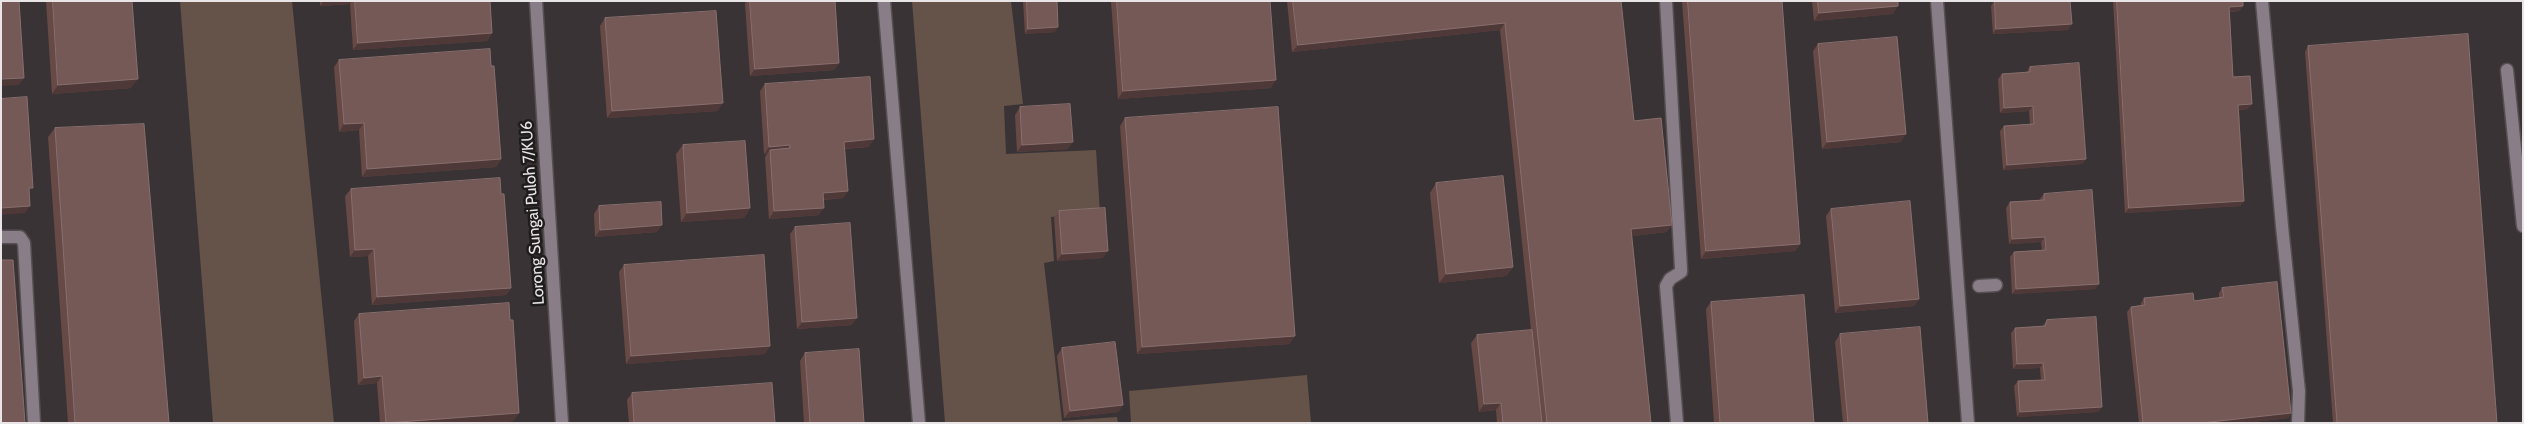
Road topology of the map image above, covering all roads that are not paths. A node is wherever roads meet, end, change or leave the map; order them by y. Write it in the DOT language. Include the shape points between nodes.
graph roads {
  1 [pos="536,1"];
  2 [pos="884,1"];
  3 [pos="1666,1"];
  4 [pos="1937,1"];
  5 [pos="2262,1"];
  6 [pos="2507,70"];
  7 [pos="2523,226"];
  8 [pos="1,237"];
  9 [pos="1996,285"];
  10 [pos="1979,286"];
  11 [pos="34,423"];
  12 [pos="562,423"];
  13 [pos="919,423"];
  14 [pos="1677,423"];
  15 [pos="1968,423"];
  16 [pos="2298,423"];
  1 -- 12 [label="street, Lorong Sungai Puloh 7/KU6"];
  2 -- 13 [label="street"];
  3 -- 14 [label="street" via="1681,269 1666,286"];
  4 -- 15 [label="street"];
  5 -- 16 [label="street" via="2299,391"];
  6 -- 7 [label="street"];
  8 -- 11 [label="street" via="20,237 24,244"];
  9 -- 10 [label="street"];
}
